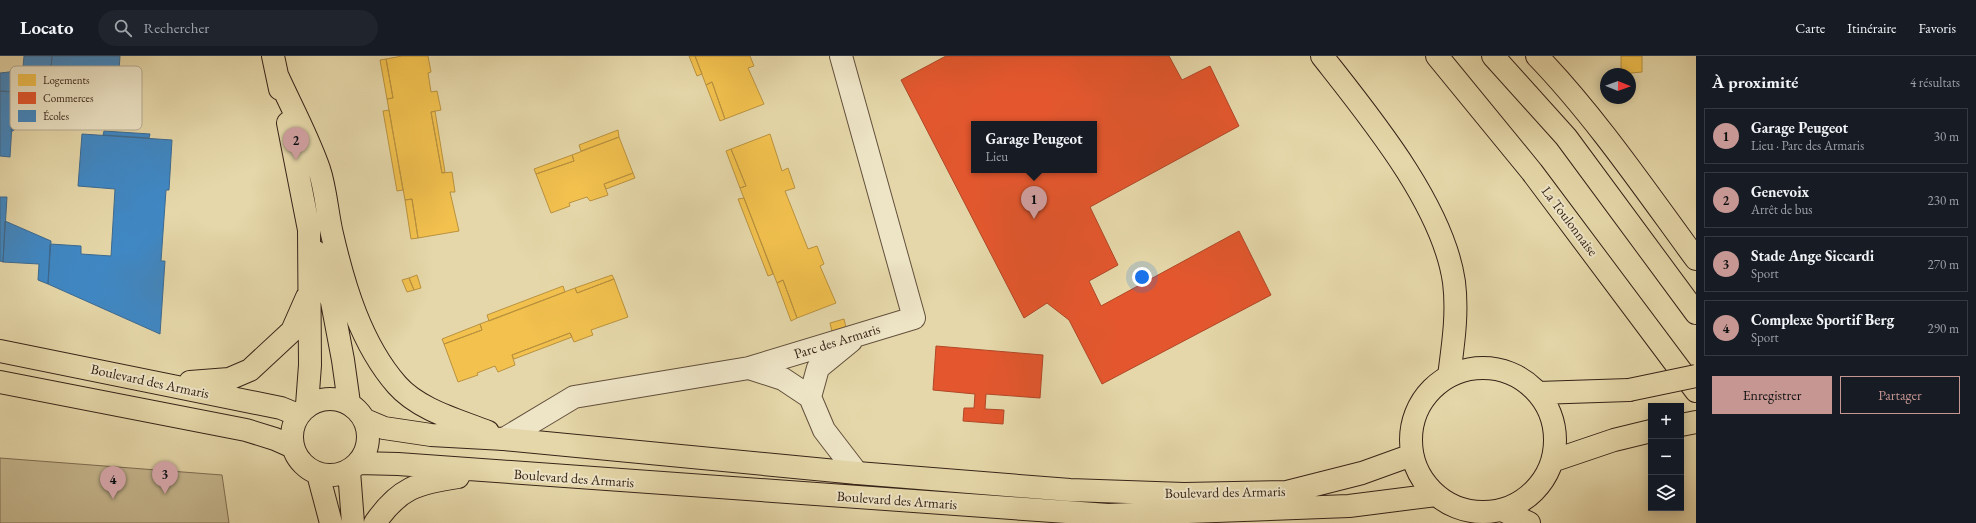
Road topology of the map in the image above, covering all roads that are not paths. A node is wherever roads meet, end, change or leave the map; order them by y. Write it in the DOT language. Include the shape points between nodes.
graph roads {
  1 [pos="842,56"];
  2 [pos="1322,56"];
  3 [pos="1437,56"];
  4 [pos="1493,56"];
  5 [pos="1537,56"];
  6 [pos="275,65"];
  7 [pos="309,230"];
  8 [pos="1696,259"];
  9 [pos="310,291"];
  10 [pos="1696,313"];
  11 [pos="857,335"];
  12 [pos="0,351"];
  13 [pos="748,368"];
  14 [pos="1449,376"];
  15 [pos="1696,376"];
  16 [pos="0,382"];
  17 [pos="159,382"];
  18 [pos="1696,391"];
  19 [pos="1538,393"];
  20 [pos="810,397"];
  21 [pos="349,403"];
  22 [pos="303,410"];
  23 [pos="365,420"];
  24 [pos="1696,422"];
  25 [pos="1684,424"];
  26 [pos="1648,431"];
  27 [pos="504,439"];
  28 [pos="293,447"];
  29 [pos="1412,456"];
  30 [pos="1552,461"];
  31 [pos="354,467"];
  32 [pos="493,472"];
  33 [pos="857,473"];
  34 [pos="318,474"];
  35 [pos="1436,495"];
  36 [pos="1502,510"];
  37 [pos="331,523"];
  38 [pos="353,523"];
  39 [pos="375,523"];
  40 [pos="1529,523"];
  1 -- 11 [label="street, Parc des Armaris" via="914,318"];
  2 -- 14 [label="main road" via="1420,191 1440,234 1450,261 1456,303 1456,324"];
  3 -- 18 [label="main road, La Toulonnaise" via="1532,172"];
  4 -- 10 [label="main road" via="1566,137"];
  5 -- 8 [label="main road" via="1553,72 1623,160"];
  6 -- 7 [label="main road"];
  6 -- 27 [label="main road" via="319,170 332,234 349,295 367,339 381,364 398,386 416,400 438,412"];
  7 -- 9 [label="main road"];
  7 -- 21 [label="main road" via="332,302"];
  9 -- 17 [label="main road" via="292,331 250,370 229,379"];
  9 -- 22 [label="main road" via="310,365"];
  11 -- 13 [label="street, Parc des Armaris"];
  11 -- 20 [label="street" via="818,368"];
  12 -- 17 [label="main road, Boulevard des Armaris"];
  13 -- 20 [label="street" via="783,380"];
  13 -- 27 [label="street, Parc des Armaris" via="574,397"];
  14 -- 19 [label="main road" via="1472,369 1496,369 1519,377"];
  14 -- 29 [label="main road" via="1430,390 1417,410 1411,432"];
  15 -- 19 [label="main road, bridge" via="1629,390"];
  16 -- 28 [label="main road, Boulevard des Armaris" via="246,430"];
  17 -- 22 [label="main road, Boulevard des Armaris" via="281,408"];
  19 -- 30 [label="main road" via="1550,414 1555,437"];
  20 -- 33 [label="street" via="824,430"];
  21 -- 22 [label="main road" via="335,398 320,399"];
  21 -- 23 [label="main road"];
  22 -- 28 [label="main road" via="293,426"];
  23 -- 27 [label="main road, Boulevard des Armaris" via="384,428 407,432"];
  23 -- 31 [label="main road" via="369,435 366,450"];
  24 -- 25 [label="main road"];
  26 -- 30 [label="main road"];
  27 -- 33 [label="main road, Boulevard des Armaris"];
  28 -- 34 [label="main road" via="300,461"];
  29 -- 33 [label="main road, Boulevard des Armaris" via="1362,473 1288,492 1184,494 1070,490"];
  29 -- 35 [label="main road" via="1421,477"];
  30 -- 36 [label="main road" via="1541,483 1524,500"];
  31 -- 32 [label="main road, Boulevard des Armaris" via="398,464"];
  31 -- 34 [label="main road" via="339,475"];
  31 -- 38 [label="main road"];
  32 -- 35 [label="main road, Boulevard des Armaris" via="1108,515 1349,506"];
  32 -- 39 [label="main road" via="434,481 406,490 388,504"];
  34 -- 37 [label="main road"];
  35 -- 36 [label="main road" via="1456,508 1478,512"];
  36 -- 40 [label="main road"];
}
